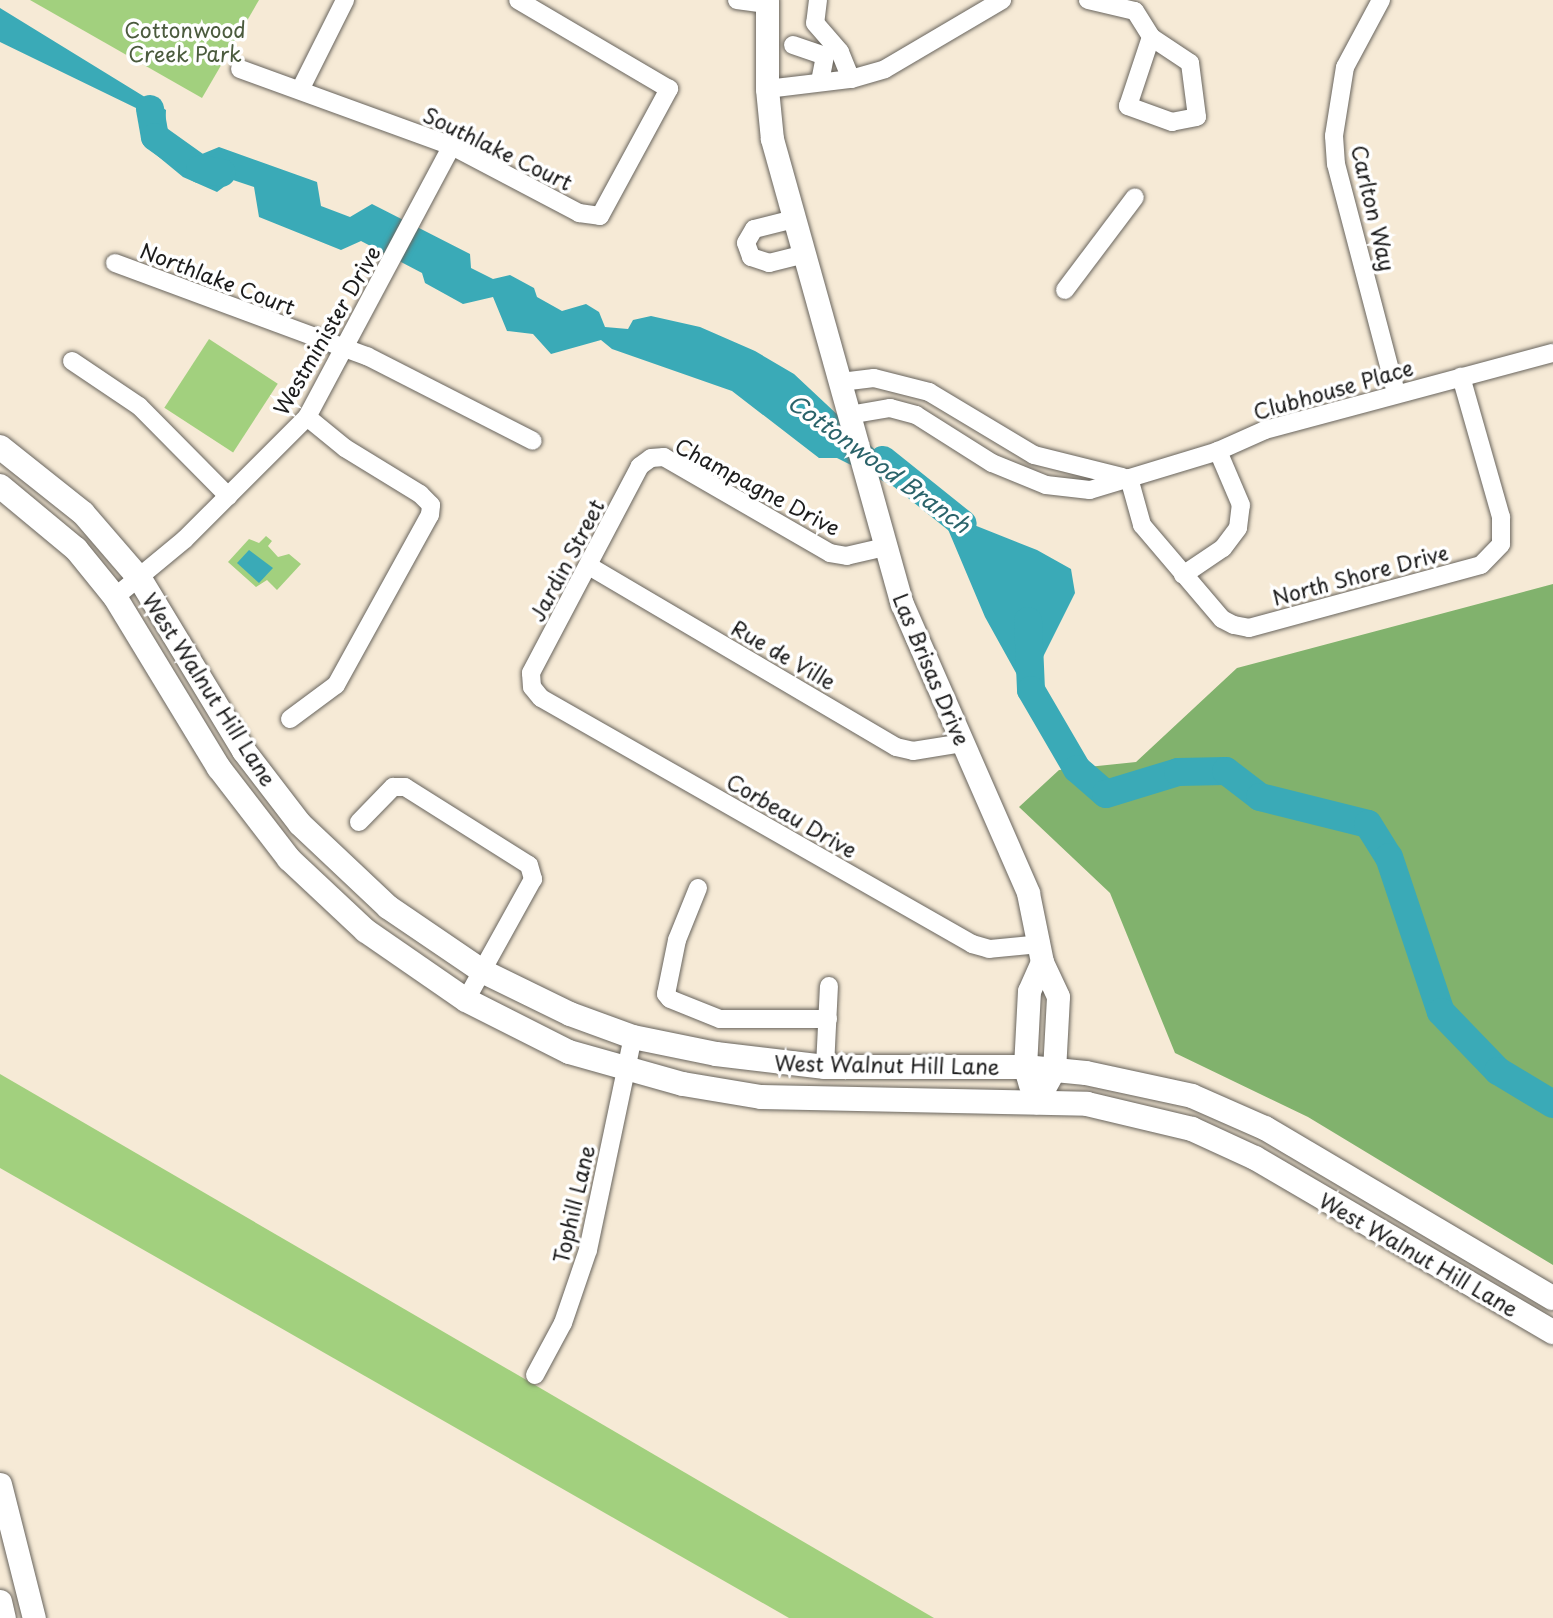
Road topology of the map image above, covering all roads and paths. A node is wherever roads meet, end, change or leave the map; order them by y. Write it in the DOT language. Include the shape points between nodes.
graph roads {
  1 [pos="345,0"];
  2 [pos="518,0"];
  3 [pos="737,0"];
  4 [pos="818,0"];
  5 [pos="1002,0"];
  6 [pos="1088,0"];
  7 [pos="1381,0"];
  8 [pos="767,2"];
  9 [pos="1138,5"];
  10 [pos="823,34"];
  11 [pos="1151,37"];
  12 [pos="793,45"];
  13 [pos="767,47"];
  14 [pos="240,69"];
  15 [pos="851,79"];
  16 [pos="820,80"];
  17 [pos="766,89"];
  18 [pos="300,90"];
  19 [pos="452,146"];
  20 [pos="1135,197"];
  21 [pos="794,219"];
  22 [pos="804,254"];
  23 [pos="115,263"];
  24 [pos="1065,290"];
  25 [pos="346,350"];
  26 [pos="1553,353"];
  27 [pos="72,361"];
  28 [pos="1461,377"];
  29 [pos="841,382"];
  30 [pos="1396,392"];
  31 [pos="849,415"];
  32 [pos="307,417"];
  33 [pos="533,441"];
  34 [pos="0,447"];
  35 [pos="1218,451"];
  36 [pos="651,458"];
  37 [pos="1129,478"];
  38 [pos="0,486"];
  39 [pos="228,496"];
  40 [pos="885,547"];
  41 [pos="589,566"];
  42 [pos="1183,576"];
  43 [pos="140,579"];
  44 [pos="115,597"];
  45 [pos="532,687"];
  46 [pos="290,719"];
  47 [pos="963,743"];
  48 [pos="223,772"];
  49 [pos="359,822"];
  50 [pos="319,844"];
  51 [pos="698,888"];
  52 [pos="1041,953"];
  53 [pos="482,971"];
  54 [pos="829,986"];
  55 [pos="466,1000"];
  56 [pos="828,1018"];
  57 [pos="633,1037"];
  58 [pos="825,1067"];
  59 [pos="1025,1067"];
  60 [pos="1054,1070"];
  61 [pos="627,1071"];
  62 [pos="1035,1102"];
  63 [pos="1553,1298"];
  64 [pos="1553,1332"];
  65 [pos="535,1375"];
  66 [pos="0,1484"];
  67 [pos="0,1601"];
  68 [pos="4,1618"];
  69 [pos="34,1618"];
  1 -- 18 [label="street"];
  2 -- 19 [label="street, Southlake Court" via="669,89 600,216 579,213"];
  3 -- 8 [label="street"];
  4 -- 10 [label="street" via="815,23"];
  5 -- 15 [label="street" via="885,69"];
  6 -- 9 [label="street"];
  7 -- 30 [label="street, Carlton Way" via="1345,66 1334,136 1336,164"];
  8 -- 13 [label="street, Las Brisas Drive"];
  9 -- 11 [label="street"];
  10 -- 12 [label="street"];
  10 -- 15 [label="street" via="840,52"];
  11 -- 11 [label="street" via="1128,106 1172,122 1197,117 1190,63"];
  12 -- 13 [label="street"];
  12 -- 16 [label="street" via="825,56"];
  13 -- 17 [label="street, Las Brisas Drive"];
  14 -- 18 [label="street, Southlake Court"];
  15 -- 16 [label="street"];
  16 -- 17 [label="street"];
  17 -- 21 [label="street, Las Brisas Drive" via="772,139"];
  18 -- 19 [label="street, Southlake Court"];
  19 -- 25 [label="street, Westminister Drive"];
  20 -- 24 [label="street"];
  21 -- 22 [label="street, Las Brisas Drive"];
  21 -- 22 [label="street" via="754,229 746,243 751,257 769,263"];
  22 -- 29 [label="street, Las Brisas Drive"];
  23 -- 25 [label="street, Northlake Court"];
  25 -- 32 [label="street, Westminister Drive"];
  25 -- 33 [label="street, Northlake Court" via="368,356"];
  26 -- 28 [label="street, Clubhouse Place"];
  27 -- 39 [label="street" via="139,406"];
  28 -- 30 [label="street, Clubhouse Place"];
  28 -- 42 [label="street, North Shore Drive" via="1501,517 1501,544 1481,565 1249,628 1222,619"];
  29 -- 31 [label="street, Las Brisas Drive"];
  29 -- 37 [label="street" via="874,378 929,392 1034,455"];
  30 -- 35 [label="street, Clubhouse Place" via="1265,430"];
  31 -- 37 [label="street, Clubhouse Place" via="890,408 916,415 992,463 1046,485 1090,490"];
  31 -- 40 [label="street, Las Brisas Drive"];
  32 -- 39 [label="street, Westminister Drive"];
  32 -- 46 [label="street" via="345,448 419,494 430,505 430,515 336,685"];
  34 -- 43 [label="main road, West Walnut Hill Lane" via="83,513"];
  35 -- 37 [label="street, Clubhouse Place"];
  35 -- 42 [label="street" via="1241,505 1238,528 1223,548"];
  36 -- 40 [label="street, Champagne Drive" via="664,457 830,552 847,555"];
  36 -- 41 [label="street, Jardin Street" via="640,466"];
  37 -- 42 [label="street, North Shore Drive" via="1142,525"];
  38 -- 44 [label="main road, West Walnut Hill Lane" via="76,549"];
  39 -- 43 [label="street, Westminister Drive"];
  40 -- 47 [label="street, Las Brisas Drive" via="902,604"];
  41 -- 45 [label="street, Jardin Street" via="531,673"];
  41 -- 47 [label="street, Rue de Ville" via="896,747 913,751"];
  43 -- 44 [label="street, Westminister Drive"];
  43 -- 50 [label="main road, West Walnut Hill Lane" via="244,751"];
  44 -- 48 [label="main road, West Walnut Hill Lane"];
  45 -- 52 [label="street, Corbeau Drive" via="541,698 972,944"];
  47 -- 52 [label="street, Las Brisas Drive" via="1028,893"];
  48 -- 50 [label="main road" via="245,779 291,837"];
  48 -- 55 [label="main road, West Walnut Hill Lane" via="310,881 404,961"];
  49 -- 53 [label="street" via="393,787 405,787 529,865 533,879"];
  50 -- 53 [label="main road, West Walnut Hill Lane" via="388,907"];
  51 -- 56 [label="street" via="677,940 666,994 670,999 720,1018"];
  52 -- 59 [label="street" via="1029,991"];
  52 -- 60 [label="street, Las Brisas Drive" via="1058,997"];
  53 -- 55 [label="street"];
  53 -- 57 [label="main road, West Walnut Hill Lane" via="570,1014"];
  54 -- 56 [label="street"];
  55 -- 61 [label="main road, West Walnut Hill Lane" via="569,1052"];
  56 -- 58 [label="street"];
  57 -- 58 [label="main road, West Walnut Hill Lane" via="716,1054"];
  57 -- 61 [label="street, Tophill Lane"];
  58 -- 59 [label="main road, West Walnut Hill Lane"];
  59 -- 60 [label="main road, West Walnut Hill Lane"];
  59 -- 62 [label="street"];
  60 -- 62 [label="street, Las Brisas Drive"];
  60 -- 63 [label="main road, West Walnut Hill Lane" via="1139,1082 1192,1096 1265,1128"];
  61 -- 62 [label="main road, West Walnut Hill Lane" via="761,1097"];
  61 -- 65 [label="street, Tophill Lane" via="584,1262 563,1323"];
  62 -- 64 [label="main road, West Walnut Hill Lane" via="1087,1104 1192,1129 1255,1158"];
  66 -- 69 [label="street"];
  67 -- 68 [label="street"];
}
